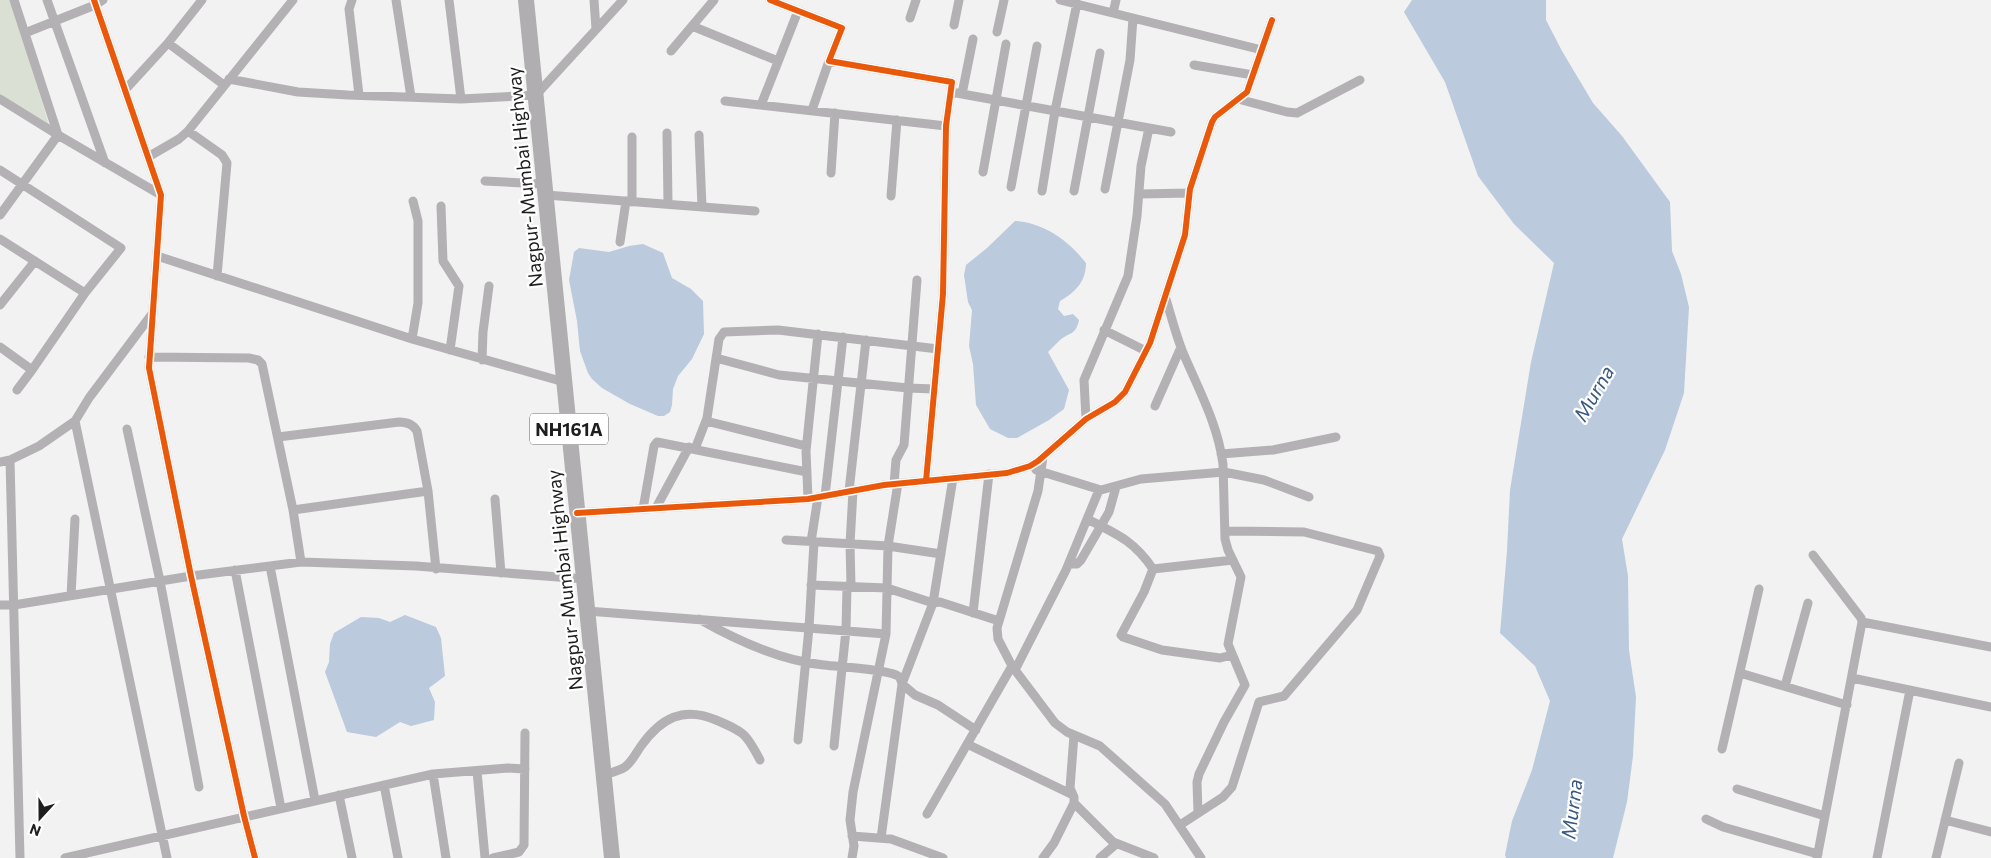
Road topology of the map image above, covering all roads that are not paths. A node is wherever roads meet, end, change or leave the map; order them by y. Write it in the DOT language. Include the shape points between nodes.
graph roads {
  1 [pos="14,0"];
  2 [pos="47,0"];
  3 [pos="202,0"];
  4 [pos="293,0"];
  5 [pos="352,0"];
  6 [pos="396,0"];
  7 [pos="449,0"];
  8 [pos="526,0"];
  9 [pos="594,0"];
  10 [pos="623,0"];
  11 [pos="714,0"];
  12 [pos="770,0"];
  13 [pos="916,0"];
  14 [pos="958,0"];
  15 [pos="1004,0"];
  16 [pos="1116,0"];
  17 [pos="1069,1"];
  18 [pos="98,2"];
  19 [pos="798,11"];
  20 [pos="1113,12"];
  21 [pos="910,18"];
  22 [pos="1134,18"];
  23 [pos="1272,20"];
  24 [pos="55,21"];
  25 [pos="954,25"];
  26 [pos="692,26"];
  27 [pos="596,29"];
  28 [pos="997,32"];
  29 [pos="25,33"];
  30 [pos="973,39"];
  31 [pos="168,43"];
  32 [pos="1006,44"];
  33 [pos="1037,46"];
  34 [pos="1262,50"];
  35 [pos="671,51"];
  36 [pos="1100,53"];
  37 [pos="778,61"];
  38 [pos="829,61"];
  39 [pos="1194,65"];
  40 [pos="1253,75"];
  41 [pos="1360,80"];
  42 [pos="226,82"];
  43 [pos="125,90"];
  44 [pos="951,92"];
  45 [pos="962,94"];
  46 [pos="359,95"];
  47 [pos="536,95"];
  48 [pos="411,97"];
  49 [pos="0,98"];
  50 [pos="461,99"];
  51 [pos="996,100"];
  52 [pos="1238,100"];
  53 [pos="724,101"];
  54 [pos="761,105"];
  55 [pos="1026,105"];
  56 [pos="812,110"];
  57 [pos="1055,110"];
  58 [pos="835,113"];
  59 [pos="1087,116"];
  60 [pos="896,120"];
  61 [pos="1118,122"];
  62 [pos="946,126"];
  63 [pos="1149,128"];
  64 [pos="188,131"];
  65 [pos="1171,132"];
  66 [pos="667,133"];
  67 [pos="58,135"];
  68 [pos="699,135"];
  69 [pos="632,137"];
  70 [pos="148,157"];
  71 [pos="105,162"];
  72 [pos="0,170"];
  73 [pos="983,172"];
  74 [pos="831,173"];
  75 [pos="485,181"];
  76 [pos="23,185"];
  77 [pos="1011,187"];
  78 [pos="1105,189"];
  79 [pos="545,190"];
  80 [pos="1042,190"];
  81 [pos="1074,191"];
  82 [pos="1189,193"];
  83 [pos="1140,194"];
  84 [pos="161,195"];
  85 [pos="891,196"];
  86 [pos="413,201"];
  87 [pos="629,202"];
  88 [pos="668,204"];
  89 [pos="441,206"];
  90 [pos="702,207"];
  91 [pos="755,211"];
  92 [pos="0,215"];
  93 [pos="0,239"];
  94 [pos="620,242"];
  95 [pos="157,256"];
  96 [pos="36,261"];
  97 [pos="217,276"];
  98 [pos="917,280"];
  99 [pos="489,286"];
  100 [pos="85,293"];
  101 [pos="1165,296"];
  102 [pos="0,305"];
  103 [pos="152,313"];
  104 [pos="1104,330"];
  105 [pos="818,334"];
  106 [pos="843,337"];
  107 [pos="412,339"];
  108 [pos="866,340"];
  109 [pos="912,345"];
  110 [pos="1181,346"];
  111 [pos="0,347"];
  112 [pos="938,349"];
  113 [pos="450,350"];
  114 [pos="1146,351"];
  115 [pos="149,357"];
  116 [pos="716,358"];
  117 [pos="482,360"];
  118 [pos="32,370"];
  119 [pos="814,378"];
  120 [pos="837,381"];
  121 [pos="564,382"];
  122 [pos="861,384"];
  123 [pos="908,388"];
  124 [pos="934,389"];
  125 [pos="17,390"];
  126 [pos="1155,406"];
  127 [pos="1086,419"];
  128 [pos="75,421"];
  129 [pos="706,421"];
  130 [pos="127,429"];
  131 [pos="278,437"];
  132 [pos="1336,437"];
  133 [pos="806,446"];
  134 [pos="692,448"];
  135 [pos="1221,454"];
  136 [pos="1043,457"];
  137 [pos="10,460"];
  138 [pos="0,462"];
  139 [pos="1026,468"];
  140 [pos="806,472"];
  141 [pos="1041,472"];
  142 [pos="1224,472"];
  143 [pos="989,474"];
  144 [pos="953,478"];
  145 [pos="926,481"];
  146 [pos="896,484"];
  147 [pos="1116,487"];
  148 [pos="1099,490"];
  149 [pos="428,491"];
  150 [pos="851,491"];
  151 [pos="822,496"];
  152 [pos="1309,497"];
  153 [pos="495,499"];
  154 [pos="808,499"];
  155 [pos="656,508"];
  156 [pos="643,509"];
  157 [pos="293,510"];
  158 [pos="577,512"];
  159 [pos="75,519"];
  160 [pos="1087,519"];
  161 [pos="1101,526"];
  162 [pos="1225,531"];
  163 [pos="786,540"];
  164 [pos="813,542"];
  165 [pos="850,544"];
  166 [pos="888,546"];
  167 [pos="941,554"];
  168 [pos="1813,554"];
  169 [pos="1233,560"];
  170 [pos="301,562"];
  171 [pos="1069,564"];
  172 [pos="270,566"];
  173 [pos="436,569"];
  174 [pos="1153,569"];
  175 [pos="235,570"];
  176 [pos="501,573"];
  177 [pos="191,576"];
  178 [pos="584,579"];
  179 [pos="160,581"];
  180 [pos="811,585"];
  181 [pos="849,586"];
  182 [pos="111,588"];
  183 [pos="887,588"];
  184 [pos="1759,589"];
  185 [pos="72,596"];
  186 [pos="934,603"];
  187 [pos="1808,603"];
  188 [pos="0,605"];
  189 [pos="14,606"];
  190 [pos="587,611"];
  191 [pos="974,613"];
  192 [pos="699,620"];
  193 [pos="999,621"];
  194 [pos="1862,622"];
  195 [pos="809,628"];
  196 [pos="846,630"];
  197 [pos="886,634"];
  198 [pos="1991,648"];
  199 [pos="1232,655"];
  200 [pos="805,664"];
  201 [pos="842,667"];
  202 [pos="1014,668"];
  203 [pos="878,672"];
  204 [pos="1740,673"];
  205 [pos="1852,678"];
  206 [pos="902,684"];
  207 [pos="1785,686"];
  208 [pos="1910,690"];
  209 [pos="1846,705"];
  210 [pos="1991,707"];
  211 [pos="976,730"];
  212 [pos="525,733"];
  213 [pos="1074,734"];
  214 [pos="798,740"];
  215 [pos="967,744"];
  216 [pos="834,746"];
  217 [pos="1722,749"];
  218 [pos="760,760"];
  219 [pos="1959,763"];
  220 [pos="525,769"];
  221 [pos="477,771"];
  222 [pos="433,774"];
  223 [pos="603,775"];
  224 [pos="384,785"];
  225 [pos="199,787"];
  226 [pos="1737,789"];
  227 [pos="340,795"];
  228 [pos="1073,799"];
  229 [pos="314,800"];
  230 [pos="281,808"];
  231 [pos="1198,813"];
  232 [pos="927,814"];
  233 [pos="244,816"];
  234 [pos="1825,816"];
  235 [pos="1706,819"];
  236 [pos="1945,820"];
  237 [pos="1180,825"];
  238 [pos="1991,832"];
  239 [pos="852,836"];
  240 [pos="162,837"];
  241 [pos="881,838"];
  242 [pos="1116,844"];
  243 [pos="1818,856"];
  244 [pos="503,857"];
  245 [pos="20,858"];
  246 [pos="66,858"];
  247 [pos="167,858"];
  248 [pos="255,858"];
  249 [pos="352,858"];
  250 [pos="398,858"];
  251 [pos="446,858"];
  252 [pos="485,858"];
  253 [pos="493,858"];
  254 [pos="612,858"];
  255 [pos="852,858"];
  256 [pos="943,858"];
  257 [pos="1043,858"];
  258 [pos="1100,858"];
  259 [pos="1154,858"];
  260 [pos="1201,858"];
  261 [pos="1876,858"];
  262 [pos="1936,858"];
  1 -- 29 [label="street"];
  2 -- 24 [label="street"];
  3 -- 31 [label="street"];
  4 -- 42 [label="street"];
  5 -- 46 [label="street" via="349,9"];
  6 -- 48 [label="street"];
  7 -- 50 [label="street"];
  8 -- 47 [label="highway, Nagpur-Mumbai Highway / NH161A"];
  9 -- 27 [label="street"];
  10 -- 27 [label="street"];
  11 -- 26 [label="street"];
  12 -- 19 [label="street"];
  13 -- 21 [label="street"];
  14 -- 25 [label="street"];
  15 -- 28 [label="street"];
  16 -- 20 [label="street"];
  17 -- 20 [label="street"];
  17 -- 57 [label="street"];
  18 -- 24 [label="street"];
  18 -- 43 [label="street"];
  19 -- 37 [label="street"];
  19 -- 38 [label="street" via="842,28"];
  20 -- 22 [label="street"];
  22 -- 34 [label="street"];
  22 -- 61 [label="street"];
  23 -- 34 [label="street"];
  24 -- 29 [label="street"];
  24 -- 71 [label="street"];
  26 -- 35 [label="street"];
  26 -- 37 [label="street"];
  27 -- 47 [label="street"];
  29 -- 67 [label="street"];
  30 -- 45 [label="street"];
  31 -- 42 [label="street"];
  31 -- 43 [label="street"];
  32 -- 51 [label="street"];
  33 -- 55 [label="street"];
  34 -- 40 [label="street"];
  36 -- 59 [label="street"];
  37 -- 54 [label="street"];
  38 -- 44 [label="street" via="952,82"];
  38 -- 56 [label="street"];
  39 -- 40 [label="street"];
  40 -- 52 [label="street" via="1246,92"];
  41 -- 52 [label="street" via="1297,113"];
  42 -- 46 [label="street" via="298,92"];
  42 -- 64 [label="street"];
  43 -- 70 [label="street"];
  44 -- 45 [label="street"];
  44 -- 62 [label="street"];
  45 -- 51 [label="street"];
  46 -- 48 [label="street"];
  47 -- 50 [label="street"];
  47 -- 79 [label="highway, Nagpur-Mumbai Highway / NH161A"];
  48 -- 50 [label="street"];
  49 -- 67 [label="street"];
  51 -- 55 [label="street"];
  51 -- 73 [label="street"];
  52 -- 82 [label="street" via="1213,119"];
  53 -- 54 [label="street"];
  54 -- 56 [label="street"];
  55 -- 57 [label="street"];
  55 -- 77 [label="street"];
  56 -- 58 [label="street"];
  57 -- 59 [label="street"];
  57 -- 80 [label="street"];
  58 -- 60 [label="street"];
  58 -- 74 [label="street"];
  59 -- 61 [label="street"];
  59 -- 81 [label="street"];
  60 -- 62 [label="street"];
  60 -- 85 [label="street"];
  61 -- 63 [label="street"];
  61 -- 78 [label="street"];
  62 -- 112 [label="street"];
  63 -- 65 [label="street"];
  63 -- 83 [label="street"];
  64 -- 70 [label="street"];
  64 -- 97 [label="street" via="222,155 227,163"];
  66 -- 88 [label="street"];
  67 -- 71 [label="street"];
  67 -- 76 [label="street"];
  68 -- 90 [label="street"];
  69 -- 87 [label="street"];
  70 -- 84 [label="street"];
  71 -- 84 [label="street"];
  72 -- 76 [label="street"];
  75 -- 79 [label="street"];
  76 -- 92 [label="street"];
  76 -- 100 [label="street" via="121,248"];
  79 -- 87 [label="street"];
  79 -- 121 [label="highway, Nagpur-Mumbai Highway / NH161A"];
  82 -- 83 [label="street"];
  82 -- 101 [label="street" via="1184,235"];
  83 -- 104 [label="street" via="1128,276"];
  84 -- 95 [label="street"];
  86 -- 107 [label="street" via="418,221 418,303"];
  87 -- 88 [label="street"];
  87 -- 94 [label="street"];
  88 -- 90 [label="street"];
  89 -- 113 [label="street" via="442,257 459,286"];
  90 -- 91 [label="street"];
  93 -- 96 [label="street"];
  95 -- 97 [label="street"];
  95 -- 103 [label="street"];
  96 -- 100 [label="street"];
  96 -- 102 [label="street"];
  97 -- 107 [label="street"];
  98 -- 109 [label="street"];
  99 -- 117 [label="street"];
  100 -- 118 [label="street"];
  101 -- 110 [label="street"];
  101 -- 114 [label="street"];
  103 -- 115 [label="street"];
  103 -- 128 [label="street"];
  104 -- 114 [label="street"];
  104 -- 127 [label="street" via="1084,380"];
  105 -- 106 [label="street"];
  105 -- 116 [label="street" via="773,330 724,332 719,336"];
  105 -- 119 [label="street"];
  106 -- 108 [label="street"];
  106 -- 120 [label="street"];
  107 -- 113 [label="street"];
  108 -- 109 [label="street"];
  108 -- 122 [label="street"];
  109 -- 112 [label="street"];
  109 -- 123 [label="street"];
  110 -- 126 [label="street"];
  110 -- 135 [label="street" via="1210,411"];
  111 -- 118 [label="street"];
  112 -- 124 [label="street"];
  113 -- 117 [label="street"];
  114 -- 127 [label="street" via="1121,398"];
  115 -- 131 [label="street" via="258,360 262,364"];
  115 -- 177 [label="street" via="148,368"];
  116 -- 119 [label="street" via="779,375"];
  116 -- 129 [label="street"];
  117 -- 121 [label="street"];
  118 -- 125 [label="street"];
  119 -- 120 [label="street"];
  119 -- 133 [label="street"];
  120 -- 122 [label="street"];
  120 -- 151 [label="street"];
  121 -- 158 [label="highway, Nagpur-Mumbai Highway / NH161A"];
  122 -- 123 [label="street"];
  122 -- 150 [label="street"];
  123 -- 124 [label="street"];
  123 -- 146 [label="street" via="904,445 896,460"];
  124 -- 145 [label="street"];
  127 -- 136 [label="street"];
  128 -- 137 [label="street" via="39,446"];
  128 -- 182 [label="street"];
  129 -- 133 [label="street"];
  129 -- 134 [label="street"];
  130 -- 179 [label="street"];
  131 -- 149 [label="street" via="399,422 410,424 417,431"];
  131 -- 157 [label="street"];
  132 -- 135 [label="street" via="1280,449"];
  133 -- 140 [label="street"];
  134 -- 140 [label="street"];
  134 -- 155 [label="street"];
  134 -- 156 [label="street" via="659,441 654,444"];
  135 -- 142 [label="street"];
  136 -- 139 [label="street"];
  136 -- 141 [label="street"];
  137 -- 138 [label="street"];
  137 -- 189 [label="street"];
  139 -- 141 [label="street"];
  139 -- 143 [label="street"];
  140 -- 154 [label="street"];
  141 -- 148 [label="street"];
  141 -- 193 [label="street"];
  142 -- 147 [label="street" via="1141,479"];
  142 -- 152 [label="street" via="1259,478"];
  142 -- 162 [label="street"];
  143 -- 144 [label="street"];
  143 -- 191 [label="street"];
  144 -- 145 [label="street"];
  144 -- 167 [label="street"];
  145 -- 146 [label="street"];
  146 -- 150 [label="street"];
  146 -- 166 [label="street"];
  147 -- 148 [label="street"];
  147 -- 161 [label="street"];
  148 -- 160 [label="street"];
  149 -- 157 [label="street"];
  149 -- 173 [label="street"];
  150 -- 151 [label="street"];
  150 -- 165 [label="street"];
  151 -- 154 [label="street"];
  151 -- 164 [label="street"];
  153 -- 176 [label="street"];
  154 -- 155 [label="street"];
  155 -- 156 [label="street"];
  156 -- 158 [label="street"];
  157 -- 170 [label="street"];
  158 -- 178 [label="highway, Nagpur-Mumbai Highway / NH161A"];
  159 -- 185 [label="street"];
  160 -- 161 [label="street"];
  160 -- 171 [label="street"];
  161 -- 171 [label="street" via="1081,560 1077,564"];
  161 -- 174 [label="street" via="1141,552"];
  162 -- 169 [label="street"];
  162 -- 231 [label="street" via="1309,532 1378,551 1380,556 1358,610 1284,696 1259,702 1232,787"];
  163 -- 164 [label="street"];
  164 -- 165 [label="street"];
  164 -- 180 [label="street"];
  165 -- 166 [label="street"];
  165 -- 181 [label="street"];
  166 -- 167 [label="street"];
  166 -- 183 [label="street"];
  167 -- 186 [label="street"];
  168 -- 194 [label="street"];
  169 -- 174 [label="street"];
  169 -- 199 [label="street" via="1241,577 1228,642"];
  170 -- 172 [label="street"];
  170 -- 173 [label="street"];
  171 -- 202 [label="street"];
  172 -- 175 [label="street"];
  172 -- 229 [label="street"];
  173 -- 176 [label="street"];
  174 -- 199 [label="street" via="1121,632 1123,637 1170,652 1220,658"];
  175 -- 177 [label="street"];
  175 -- 230 [label="street"];
  176 -- 178 [label="street"];
  177 -- 179 [label="street"];
  177 -- 233 [label="street"];
  178 -- 190 [label="highway, Nagpur-Mumbai Highway / NH161A"];
  179 -- 182 [label="street"];
  179 -- 225 [label="street"];
  180 -- 181 [label="street"];
  180 -- 195 [label="street"];
  181 -- 183 [label="street"];
  181 -- 196 [label="street"];
  182 -- 185 [label="street"];
  182 -- 240 [label="street"];
  183 -- 186 [label="street"];
  183 -- 197 [label="street"];
  184 -- 204 [label="street"];
  185 -- 189 [label="street"];
  186 -- 191 [label="street"];
  186 -- 206 [label="street"];
  187 -- 207 [label="street"];
  188 -- 189 [label="street"];
  189 -- 245 [label="street"];
  190 -- 192 [label="street"];
  190 -- 223 [label="highway, Nagpur-Mumbai Highway / NH161A"];
  191 -- 193 [label="street"];
  192 -- 195 [label="street"];
  192 -- 200 [label="street" via="734,639"];
  193 -- 202 [label="street" via="998,639"];
  194 -- 198 [label="street"];
  194 -- 205 [label="street"];
  195 -- 196 [label="street"];
  195 -- 200 [label="street"];
  196 -- 197 [label="street"];
  196 -- 201 [label="street"];
  197 -- 203 [label="street"];
  199 -- 231 [label="street" via="1244,689 1199,774"];
  200 -- 201 [label="street"];
  200 -- 214 [label="street"];
  201 -- 203 [label="street"];
  201 -- 216 [label="street"];
  202 -- 211 [label="street"];
  202 -- 213 [label="street" via="1055,723 1062,730"];
  203 -- 206 [label="street" via="898,676"];
  203 -- 239 [label="street" via="853,792"];
  204 -- 207 [label="street"];
  204 -- 217 [label="street"];
  205 -- 208 [label="street"];
  205 -- 209 [label="street"];
  206 -- 211 [label="street"];
  206 -- 241 [label="street"];
  207 -- 209 [label="street"];
  208 -- 210 [label="street"];
  208 -- 261 [label="street"];
  209 -- 234 [label="street"];
  211 -- 215 [label="street"];
  212 -- 220 [label="street"];
  213 -- 228 [label="street" via="1070,788"];
  213 -- 237 [label="street" via="1100,746 1166,804"];
  215 -- 228 [label="street"];
  215 -- 232 [label="street"];
  218 -- 223 [label="street" via="750,739 742,733 712,718 682,714 654,729 624,768"];
  219 -- 236 [label="street"];
  220 -- 221 [label="street"];
  220 -- 244 [label="street" via="524,845 519,852"];
  221 -- 222 [label="street"];
  221 -- 252 [label="street"];
  222 -- 224 [label="street"];
  222 -- 251 [label="street"];
  223 -- 254 [label="highway, Nagpur-Mumbai Highway / NH161A"];
  224 -- 227 [label="street"];
  224 -- 250 [label="street"];
  226 -- 234 [label="street"];
  227 -- 229 [label="street"];
  227 -- 249 [label="street"];
  228 -- 242 [label="street"];
  228 -- 257 [label="street" via="1054,843"];
  229 -- 230 [label="street"];
  230 -- 233 [label="street"];
  231 -- 237 [label="street"];
  233 -- 240 [label="street"];
  233 -- 248 [label="street"];
  234 -- 243 [label="street"];
  235 -- 243 [label="street"];
  236 -- 238 [label="street"];
  236 -- 262 [label="street"];
  237 -- 260 [label="street"];
  239 -- 241 [label="street"];
  239 -- 255 [label="street"];
  240 -- 246 [label="street"];
  240 -- 247 [label="street"];
  241 -- 256 [label="street"];
  242 -- 258 [label="street"];
  242 -- 259 [label="street"];
  244 -- 253 [label="street"];
}
